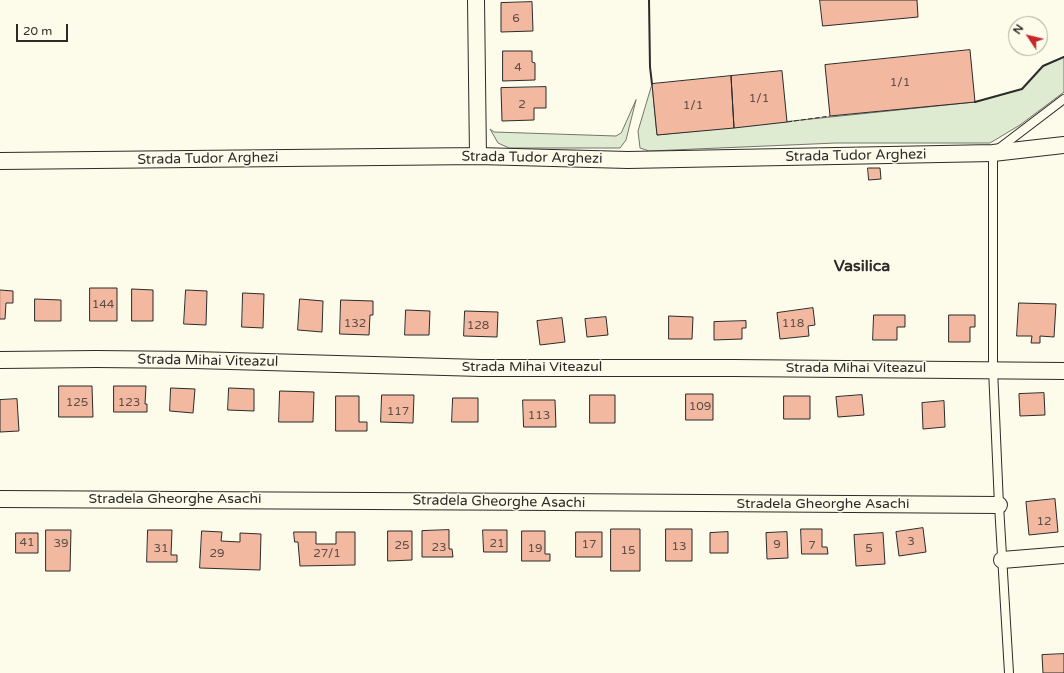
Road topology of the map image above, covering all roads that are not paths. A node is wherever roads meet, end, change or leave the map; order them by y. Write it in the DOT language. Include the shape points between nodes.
graph roads {
  1 [pos="476,0"];
  2 [pos="1064,99"];
  3 [pos="1064,146"];
  4 [pos="993,154"];
  5 [pos="478,156"];
  6 [pos="0,161"];
  7 [pos="0,360"];
  8 [pos="993,369"];
  9 [pos="1064,371"];
  10 [pos="0,499"];
  11 [pos="999,505"];
  12 [pos="1064,554"];
  13 [pos="1002,560"];
  14 [pos="1009,673"];
  1 -- 5 [label="street"];
  2 -- 4 [label="lane"];
  3 -- 4 [label="street, Strada Tudor Arghezi"];
  4 -- 5 [label="street, Strada Tudor Arghezi" via="628,160"];
  4 -- 8 [label="lane"];
  5 -- 6 [label="street, Strada Tudor Arghezi"];
  7 -- 8 [label="street, Strada Mihai Viteazul" via="194,360 481,368"];
  8 -- 9 [label="street, Strada Mihai Viteazul"];
  8 -- 11 [label="lane"];
  10 -- 11 [label="street, Stradela Gheorghe Asachi"];
  11 -- 13 [label="lane"];
  12 -- 13 [label="street"];
  13 -- 14 [label="lane"];
}
